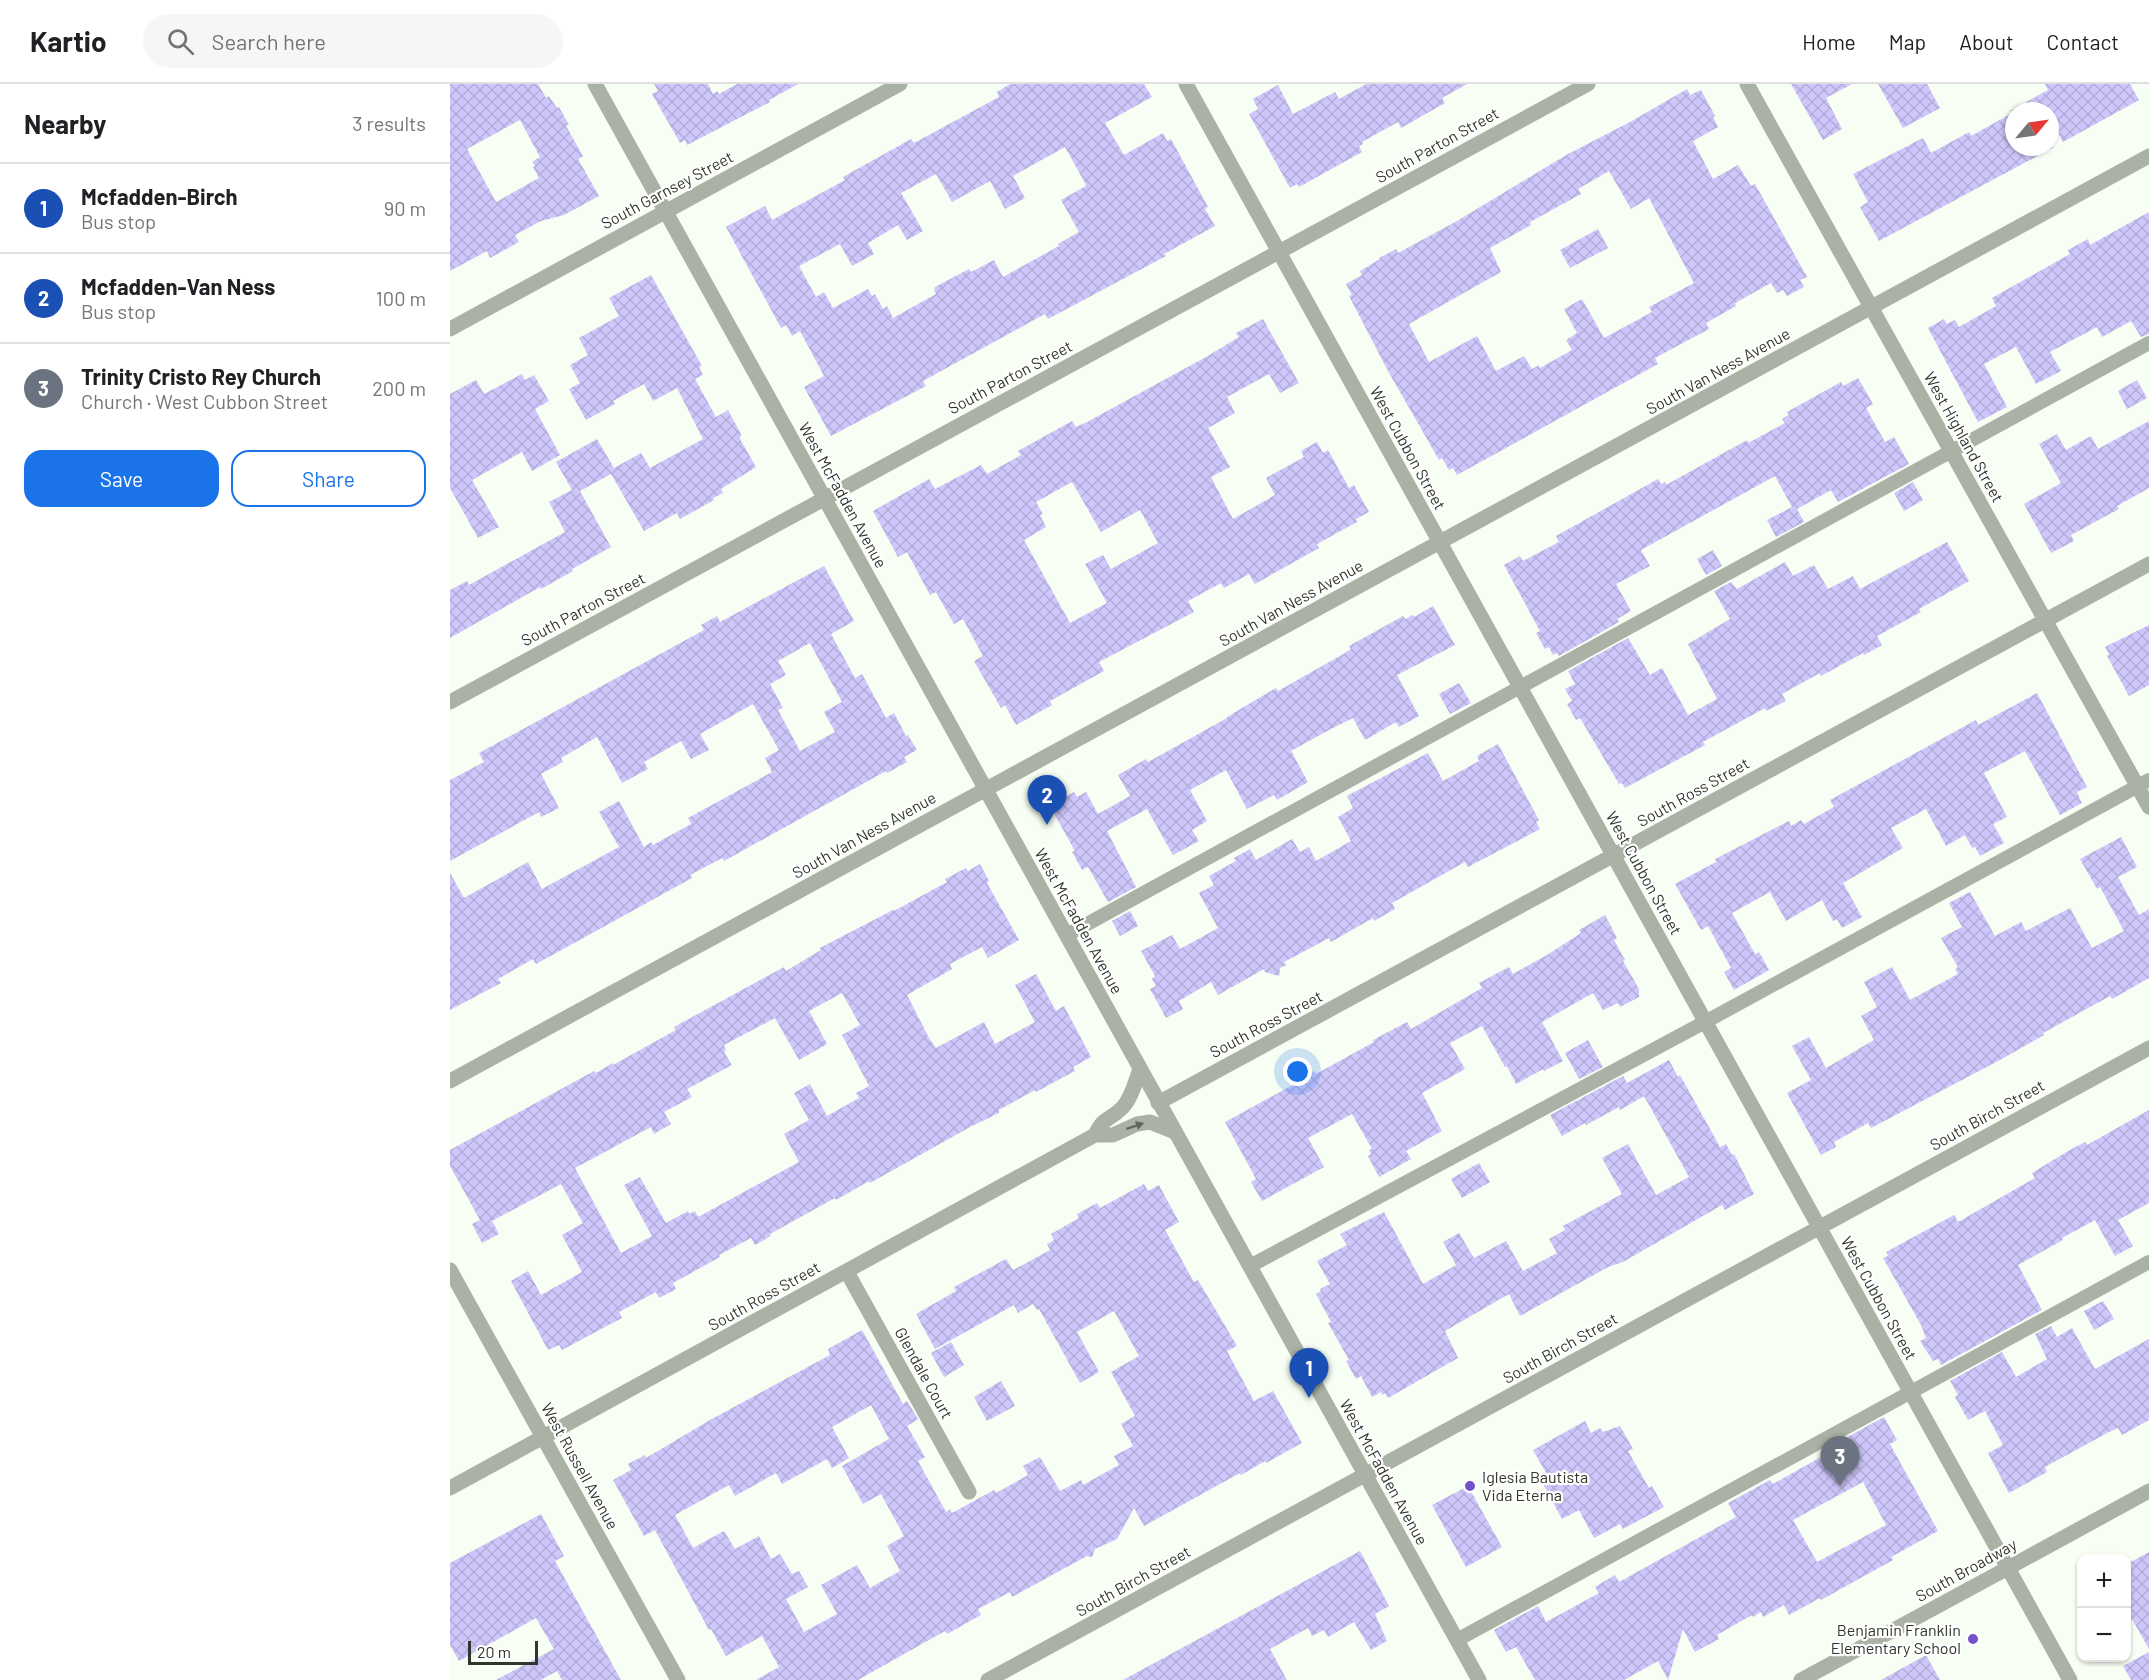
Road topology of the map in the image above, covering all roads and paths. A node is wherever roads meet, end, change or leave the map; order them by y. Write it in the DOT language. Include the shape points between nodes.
graph roads {
  1 [pos="595,84"];
  2 [pos="900,84"];
  3 [pos="1186,84"];
  4 [pos="1588,84"];
  5 [pos="1747,84"];
  6 [pos="2149,156"];
  7 [pos="666,212"];
  8 [pos="1279,252"];
  9 [pos="1871,308"];
  10 [pos="450,328"];
  11 [pos="2149,343"];
  12 [pos="1951,452"];
  13 [pos="825,498"];
  14 [pos="1440,543"];
  15 [pos="2149,564"];
  16 [pos="2045,621"];
  17 [pos="1520,687"];
  18 [pos="450,702"];
  19 [pos="2143,783"];
  20 [pos="986,790"];
  21 [pos="2149,807"];
  22 [pos="1613,856"];
  23 [pos="1067,935"];
  24 [pos="1705,1022"];
  25 [pos="2149,1048"];
  26 [pos="1140,1069"];
  27 [pos="450,1082"];
  28 [pos="1158,1103"];
  29 [pos="1175,1132"];
  30 [pos="1095,1135"];
  31 [pos="1819,1227"];
  32 [pos="2149,1262"];
  33 [pos="1250,1266"];
  34 [pos="450,1270"];
  35 [pos="847,1272"];
  36 [pos="1910,1392"];
  37 [pos="543,1437"];
  38 [pos="1365,1474"];
  39 [pos="450,1488"];
  40 [pos="2149,1491"];
  41 [pos="969,1492"];
  42 [pos="2008,1568"];
  43 [pos="1457,1640"];
  44 [pos="678,1680"];
  45 [pos="988,1680"];
  46 [pos="1479,1680"];
  47 [pos="1801,1680"];
  48 [pos="2070,1680"];
  1 -- 7 [label="street, West McFadden Avenue"];
  2 -- 7 [label="street, South Garnsey Street"];
  3 -- 8 [label="street, West Cubbon Street"];
  4 -- 8 [label="street, South Parton Street"];
  5 -- 9 [label="street, West Highland Street"];
  6 -- 9 [label="street, South Van Ness Avenue"];
  7 -- 10 [label="street, South Garnsey Street"];
  7 -- 13 [label="street, West McFadden Avenue"];
  8 -- 13 [label="street, South Parton Street"];
  8 -- 14 [label="street, West Cubbon Street"];
  9 -- 12 [label="street, West Highland Street"];
  9 -- 14 [label="street, South Van Ness Avenue"];
  11 -- 12 [label="lane"];
  12 -- 16 [label="street, West Highland Street"];
  12 -- 17 [label="lane"];
  13 -- 18 [label="street, South Parton Street"];
  13 -- 20 [label="street, West McFadden Avenue"];
  14 -- 17 [label="street, West Cubbon Street"];
  14 -- 20 [label="street, South Van Ness Avenue"];
  15 -- 16 [label="street, South Ross Street"];
  16 -- 19 [label="street, West Highland Street"];
  16 -- 22 [label="street, South Ross Street"];
  17 -- 22 [label="street, West Cubbon Street"];
  17 -- 23 [label="lane"];
  19 -- 21 [label="street, West Highland Street"];
  19 -- 24 [label="lane"];
  20 -- 23 [label="street, West McFadden Avenue"];
  20 -- 27 [label="street, South Van Ness Avenue"];
  22 -- 24 [label="street, West Cubbon Street"];
  22 -- 28 [label="street, South Ross Street"];
  23 -- 26 [label="street, West McFadden Avenue"];
  24 -- 31 [label="street, West Cubbon Street"];
  24 -- 33 [label="lane"];
  25 -- 31 [label="street, South Birch Street"];
  26 -- 28 [label="street, West McFadden Avenue"];
  26 -- 30 [label="street, South Ross Street" via="1128,1101 1101,1122"];
  28 -- 29 [label="street, West McFadden Avenue"];
  30 -- 29 [label="street, South Ross Street, one-way" via="1113,1136 1150,1122"];
  29 -- 33 [label="street, West McFadden Avenue"];
  30 -- 35 [label="street, South Ross Street"];
  31 -- 36 [label="street, West Cubbon Street"];
  31 -- 38 [label="street, South Birch Street"];
  32 -- 36 [label="lane"];
  33 -- 38 [label="street, West McFadden Avenue"];
  34 -- 37 [label="street, West Russell Avenue"];
  35 -- 37 [label="street, South Ross Street"];
  35 -- 41 [label="street, Glendale Court"];
  36 -- 42 [label="street, West Cubbon Street"];
  36 -- 43 [label="lane"];
  37 -- 39 [label="street, South Ross Street"];
  37 -- 44 [label="street, West Russell Avenue"];
  38 -- 43 [label="street, West McFadden Avenue"];
  38 -- 45 [label="street, South Birch Street"];
  40 -- 42 [label="street, South Broadway"];
  42 -- 47 [label="street, South Broadway"];
  42 -- 48 [label="street, West Cubbon Street"];
  43 -- 46 [label="street, West McFadden Avenue"];
}
